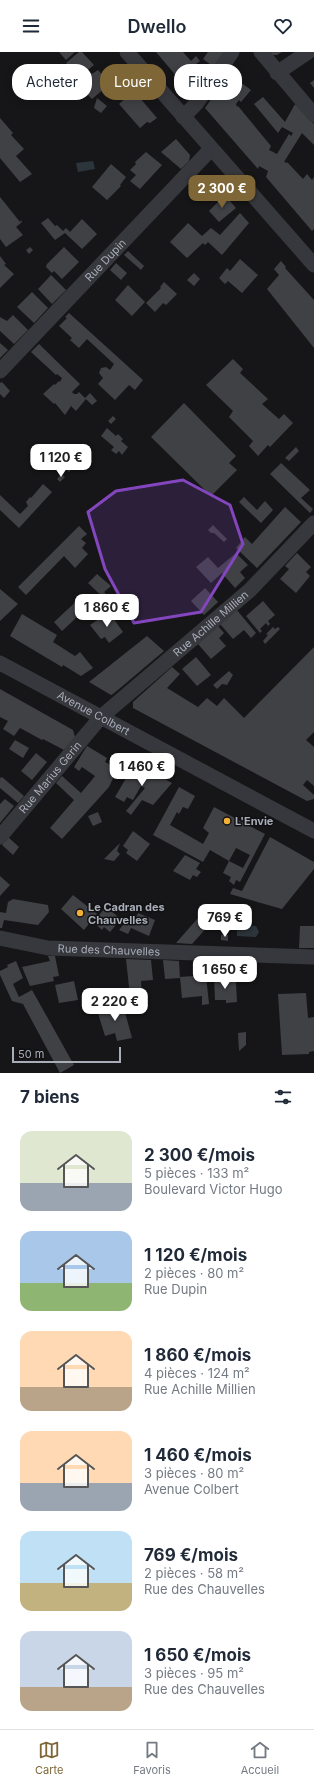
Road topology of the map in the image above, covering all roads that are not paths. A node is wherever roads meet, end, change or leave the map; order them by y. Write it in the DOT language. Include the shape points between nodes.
graph roads {
  1 [pos="127,52"];
  2 [pos="232,52"];
  3 [pos="261,52"];
  4 [pos="308,52"];
  5 [pos="277,73"];
  6 [pos="314,115"];
  7 [pos="183,117"];
  8 [pos="211,149"];
  9 [pos="314,265"];
  10 [pos="0,371"];
  11 [pos="314,523"];
  12 [pos="0,663"];
  13 [pos="100,717"];
  14 [pos="313,828"];
  15 [pos="0,837"];
  16 [pos="0,938"];
  17 [pos="314,957"];
  1 -- 7 [label="street"];
  2 -- 7 [label="street" via="196,104"];
  3 -- 5 [label="street"];
  4 -- 5 [label="street"];
  5 -- 6 [label="street"];
  7 -- 8 [label="street"];
  8 -- 9 [label="street"];
  8 -- 10 [label="street, Rue Dupin"];
  11 -- 13 [label="street, Rue Achille Millien" via="250,590"];
  12 -- 13 [label="street, Avenue Colbert"];
  13 -- 14 [label="street, Avenue Colbert"];
  13 -- 15 [label="street, Rue Marius Gerin"];
  16 -- 17 [label="street, Rue des Chauvelles" via="48,948"];
}
